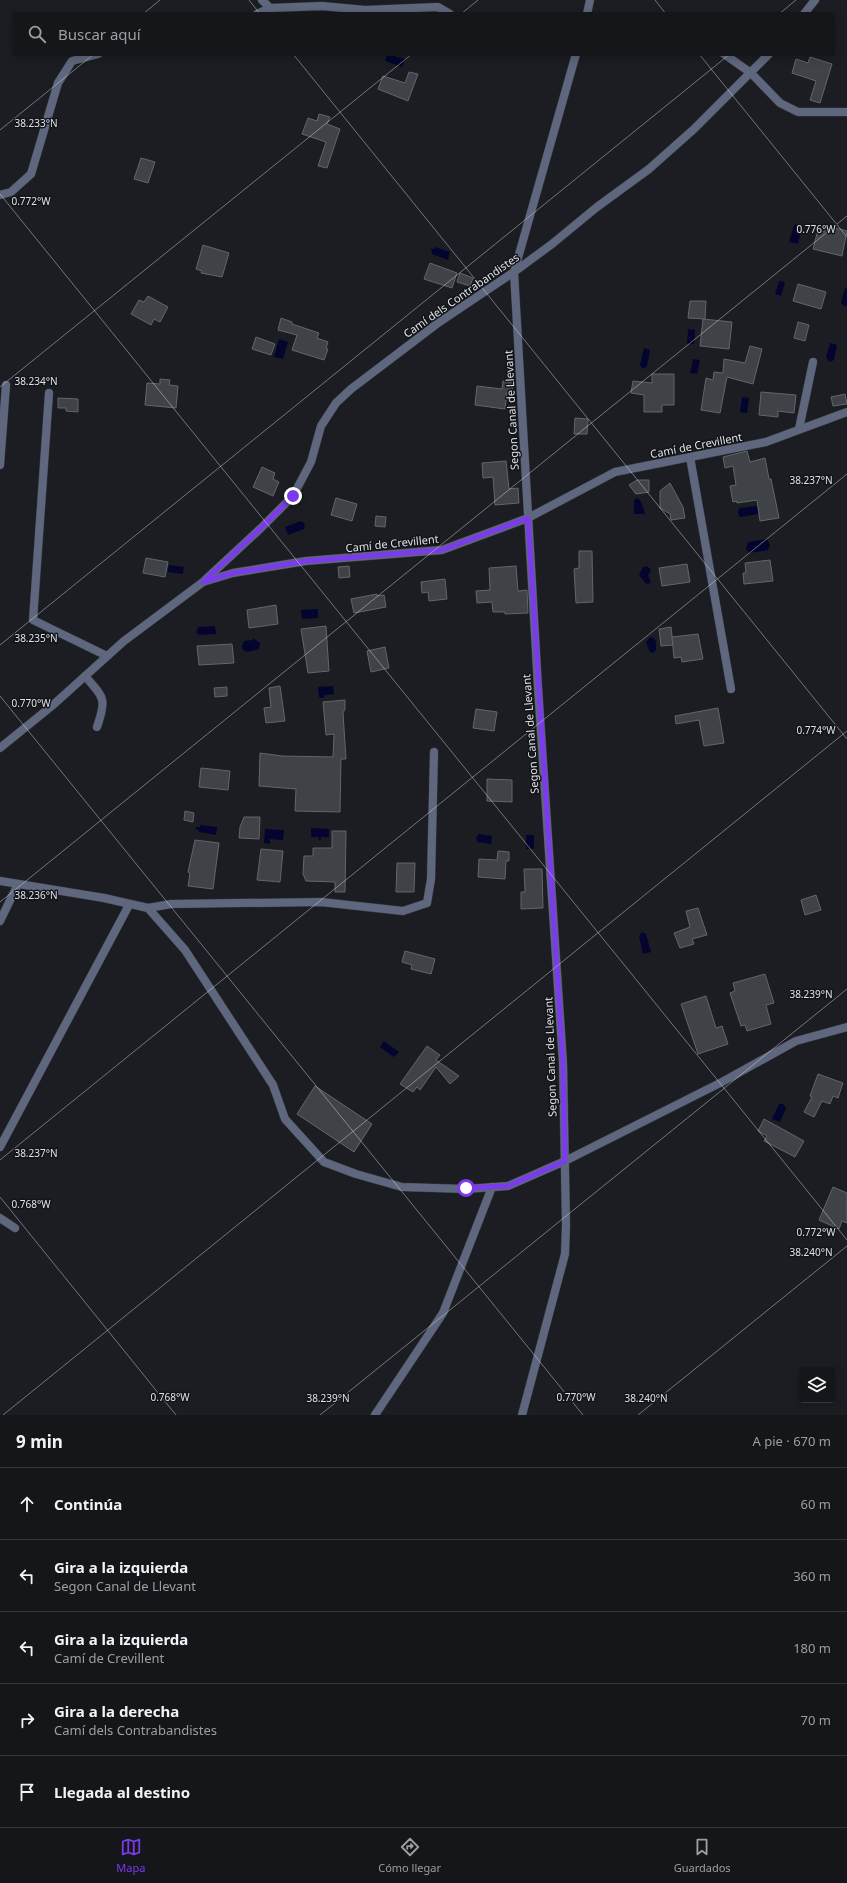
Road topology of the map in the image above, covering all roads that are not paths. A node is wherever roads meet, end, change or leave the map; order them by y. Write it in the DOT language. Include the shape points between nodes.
graph roads {
  1 [pos="262,0"];
  2 [pos="590,0"];
  3 [pos="815,0"];
  4 [pos="270,8"];
  5 [pos="261,12"];
  6 [pos="447,12"];
  7 [pos="587,12"];
  8 [pos="806,12"];
  9 [pos="91,56"];
  10 [pos="575,56"];
  11 [pos="727,56"];
  12 [pos="767,56"];
  13 [pos="751,73"];
  14 [pos="847,112"];
  15 [pos="0,195"];
  16 [pos="514,272"];
  17 [pos="813,362"];
  18 [pos="6,385"];
  19 [pos="49,393"];
  20 [pos="847,412"];
  21 [pos="799,430"];
  22 [pos="690,457"];
  23 [pos="0,465"];
  24 [pos="528,518"];
  25 [pos="203,582"];
  26 [pos="107,656"];
  27 [pos="85,676"];
  28 [pos="731,689"];
  29 [pos="97,727"];
  30 [pos="0,748"];
  31 [pos="434,752"];
  32 [pos="0,880"];
  33 [pos="18,884"];
  34 [pos="129,905"];
  35 [pos="148,908"];
  36 [pos="0,921"];
  37 [pos="847,1027"];
  38 [pos="0,1146"];
  39 [pos="565,1161"];
  40 [pos="492,1187"];
  41 [pos="0,1218"];
  42 [pos="15,1228"];
  43 [pos="375,1415"];
  44 [pos="522,1415"];
  1 -- 4 [label="street"];
  2 -- 7 [label="street"];
  3 -- 8 [label="street"];
  4 -- 5 [label="street"];
  4 -- 6 [label="street" via="322,6 365,10 438,7"];
  9 -- 15 [label="street" via="72,61 58,84 31,174 11,192"];
  10 -- 16 [label="street, Segon Canal de Llevant"];
  11 -- 13 [label="street"];
  12 -- 13 [label="street, Camí dels Contrabandistes"];
  13 -- 14 [label="street" via="780,103 798,112"];
  13 -- 16 [label="street, Camí dels Contrabandistes" via="649,169"];
  16 -- 24 [label="street, Segon Canal de Llevant"];
  16 -- 25 [label="street, Camí dels Contrabandistes" via="438,323 336,403 321,426 311,462 293,496"];
  17 -- 21 [label="street"];
  18 -- 23 [label="street"];
  19 -- 26 [label="street" via="33,620"];
  20 -- 21 [label="street, Camí de Crevillent"];
  21 -- 22 [label="street, Camí de Crevillent" via="766,442"];
  22 -- 24 [label="street, Camí de Crevillent" via="615,472"];
  22 -- 28 [label="street"];
  24 -- 25 [label="street, Camí de Crevillent" via="442,550 306,561 233,573"];
  24 -- 39 [label="street, Segon Canal de Llevant" via="563,1063"];
  25 -- 26 [label="street, Camí de Crevillent"];
  26 -- 27 [label="street, Camí de Crevillent"];
  27 -- 29 [label="street" via="99,693 104,706"];
  27 -- 30 [label="street, Camí de Crevillent"];
  31 -- 35 [label="street" via="431,879 427,903 403,911 321,902 171,904"];
  32 -- 33 [label="street"];
  33 -- 34 [label="street" via="104,898"];
  33 -- 36 [label="street"];
  34 -- 35 [label="street"];
  34 -- 38 [label="street"];
  35 -- 40 [label="street" via="185,950 273,1085 285,1119 324,1162 402,1187"];
  37 -- 39 [label="street" via="796,1041 722,1082"];
  39 -- 40 [label="street" via="508,1186"];
  39 -- 44 [label="street, Segon Canal de Llevant" via="565,1254"];
  40 -- 43 [label="street" via="443,1314"];
  41 -- 42 [label="street"];
}
